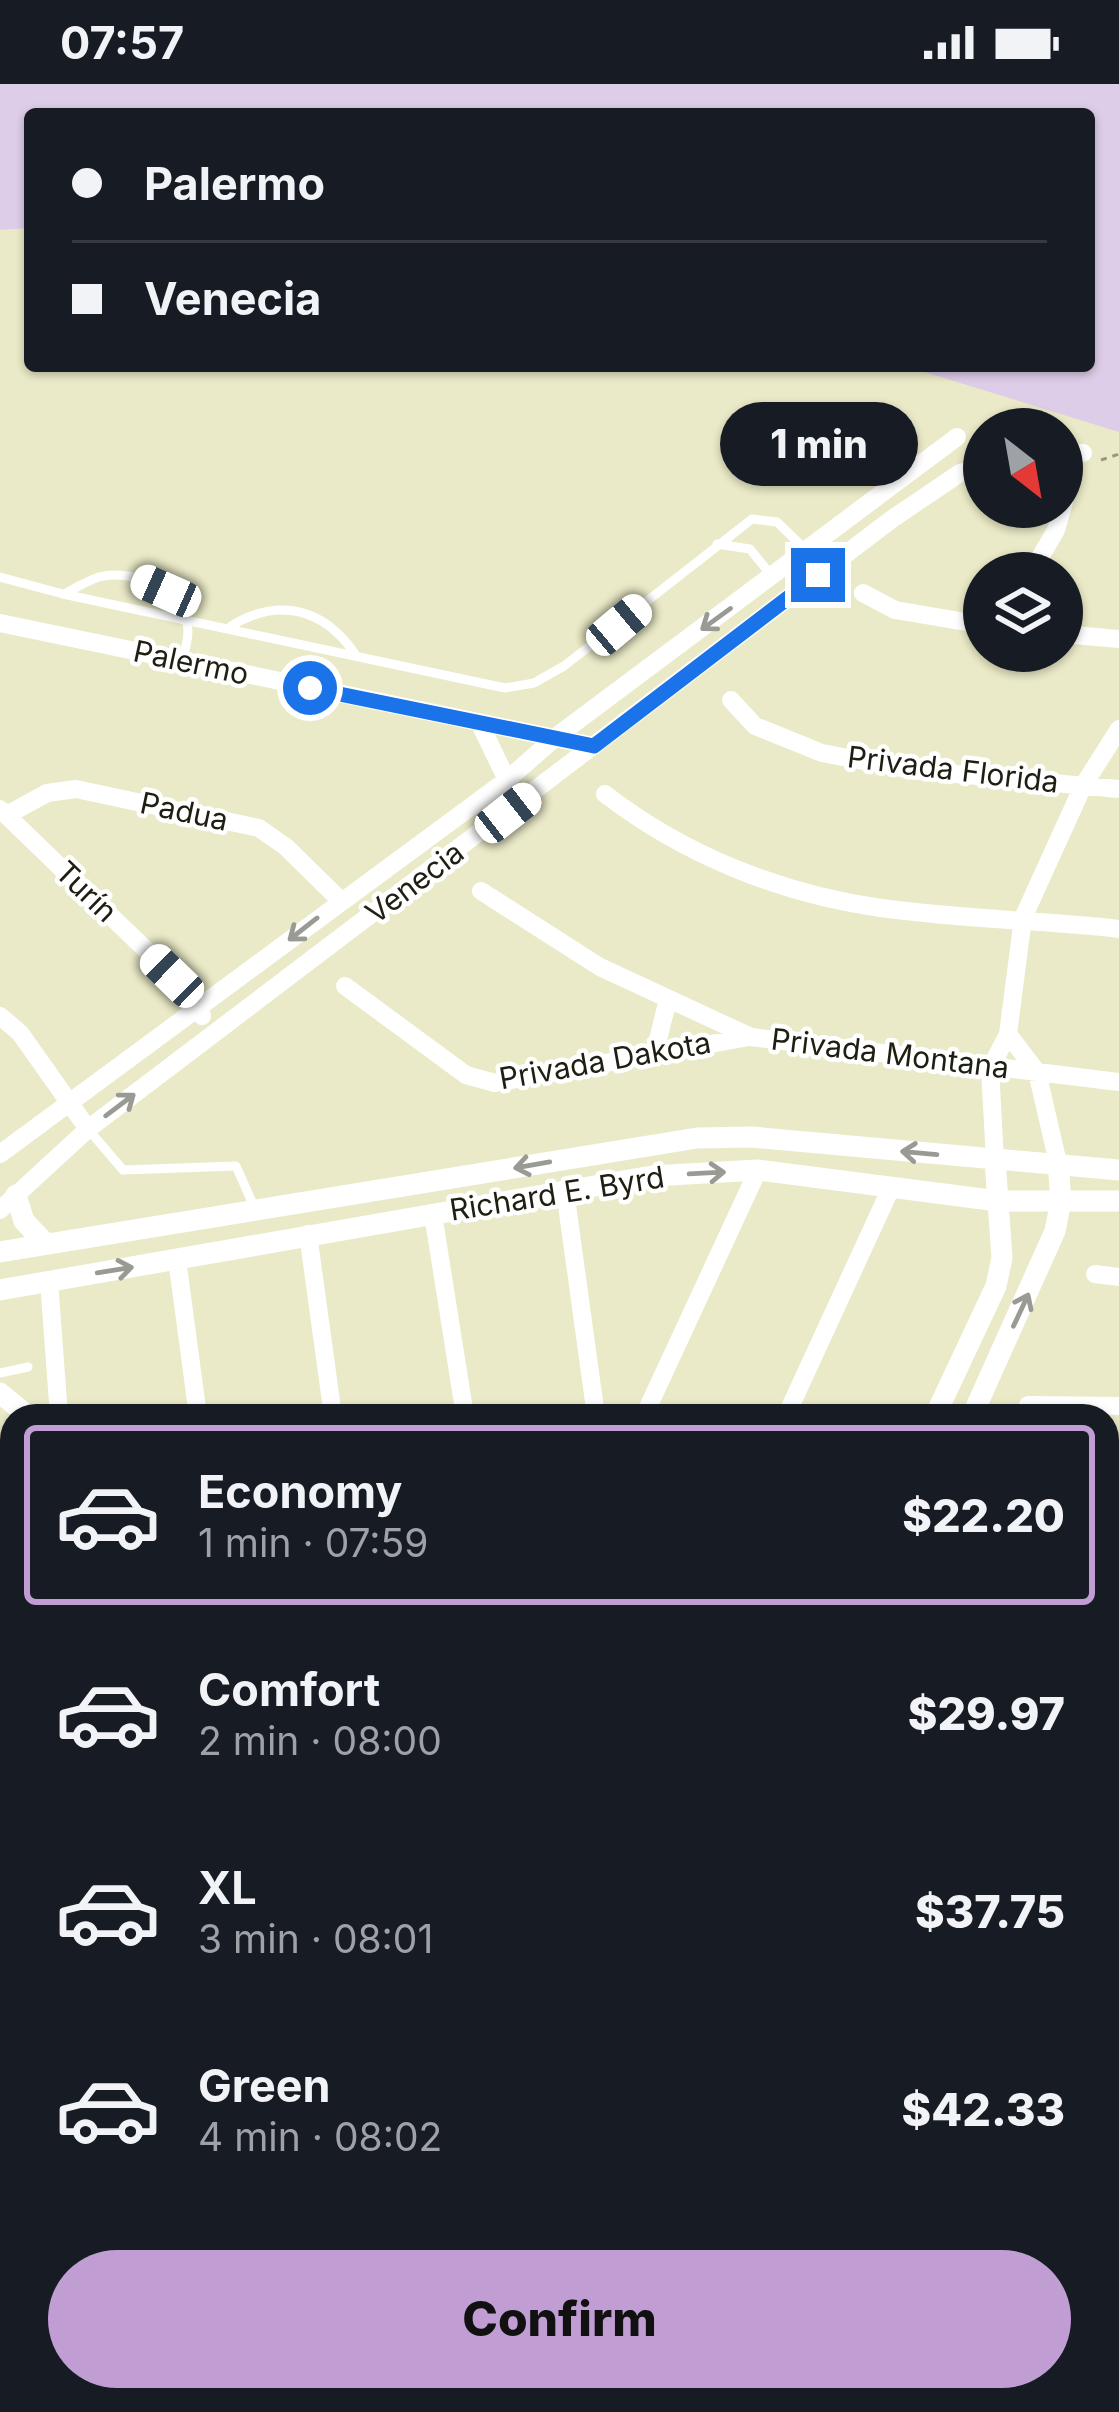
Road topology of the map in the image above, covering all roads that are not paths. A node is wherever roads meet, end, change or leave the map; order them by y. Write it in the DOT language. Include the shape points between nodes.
graph roads {
  1 [pos="957,437"];
  2 [pos="963,472"];
  3 [pos="876,498"];
  4 [pos="892,518"];
  5 [pos="717,544"];
  6 [pos="807,551"];
  7 [pos="0,577"];
  8 [pos="772,577"];
  9 [pos="862,593"];
  10 [pos="63,595"];
  11 [pos="187,619"];
  12 [pos="0,622"];
  13 [pos="963,622"];
  14 [pos="230,627"];
  15 [pos="1083,636"];
  16 [pos="1119,639"];
  17 [pos="355,654"];
  18 [pos="182,661"];
  19 [pos="731,700"];
  20 [pos="480,724"];
  21 [pos="1119,729"];
  22 [pos="557,736"];
  23 [pos="594,746"];
  24 [pos="507,779"];
  25 [pos="1083,786"];
  26 [pos="1119,789"];
  27 [pos="604,794"];
  28 [pos="3,812"];
  29 [pos="481,891"];
  30 [pos="340,901"];
  31 [pos="1022,918"];
  32 [pos="1119,929"];
  33 [pos="345,986"];
  34 [pos="668,999"];
  35 [pos="197,1010"];
  36 [pos="0,1016"];
  37 [pos="215,1034"];
  38 [pos="1008,1034"];
  39 [pos="751,1036"];
  40 [pos="655,1052"];
  41 [pos="990,1069"];
  42 [pos="1036,1072"];
  43 [pos="1119,1082"];
  44 [pos="68,1102"];
  45 [pos="88,1130"];
  46 [pos="0,1154"];
  47 [pos="994,1160"];
  48 [pos="1058,1163"];
  49 [pos="758,1170"];
  50 [pos="1119,1170"];
  51 [pos="890,1190"];
  52 [pos="565,1191"];
  53 [pos="8,1202"];
  54 [pos="998,1202"];
  55 [pos="1061,1202"];
  56 [pos="1119,1202"];
  57 [pos="256,1211"];
  58 [pos="433,1214"];
  59 [pos="308,1234"];
  60 [pos="45,1243"];
  61 [pos="0,1252"];
  62 [pos="177,1259"];
  63 [pos="1095,1274"];
  64 [pos="1119,1277"];
  65 [pos="50,1281"];
  66 [pos="0,1290"];
  67 [pos="28,1367"];
  68 [pos="0,1372"];
  69 [pos="58,1404"];
  70 [pos="196,1404"];
  71 [pos="332,1404"];
  72 [pos="463,1404"];
  73 [pos="594,1404"];
  74 [pos="650,1404"];
  75 [pos="792,1404"];
  76 [pos="941,1404"];
  77 [pos="978,1404"];
  1 -- 3 [label="street, Venecia"];
  2 -- 4 [label="street, Venecia"];
  3 -- 4 [label="street"];
  3 -- 6 [label="street, Venecia"];
  4 -- 23 [label="street, Venecia"];
  5 -- 6 [label="lane" via="752,519 765,519"];
  5 -- 8 [label="lane" via="750,549"];
  5 -- 17 [label="lane" via="534,683 505,688"];
  6 -- 8 [label="street, Venecia"];
  7 -- 10 [label="lane"];
  8 -- 22 [label="street, Venecia, one-way"];
  9 -- 13 [label="street" via="896,610"];
  10 -- 11 [label="lane"];
  10 -- 11 [label="lane" via="94,579 123,577 166,591"];
  11 -- 14 [label="lane"];
  11 -- 18 [label="lane"];
  12 -- 18 [label="street, Palermo"];
  14 -- 17 [label="lane"];
  14 -- 17 [label="lane" via="252,614 289,610 331,625"];
  15 -- 16 [label="street"];
  18 -- 20 [label="street, Palermo"];
  19 -- 25 [label="street, Privada Florida" via="755,726 822,753"];
  20 -- 22 [label="street, Palermo"];
  20 -- 24 [label="street"];
  21 -- 25 [label="street"];
  22 -- 23 [label="street, Palermo"];
  22 -- 24 [label="street, Venecia"];
  23 -- 37 [label="street, Venecia"];
  24 -- 30 [label="street, Venecia"];
  25 -- 26 [label="street, Privada Florida"];
  25 -- 31 [label="street"];
  27 -- 31 [label="street" via="709,859 786,885 880,908"];
  28 -- 30 [label="street, Padua" via="76,789 259,828"];
  28 -- 35 [label="street, Turín"];
  29 -- 34 [label="street, Privada Montana" via="600,967"];
  30 -- 35 [label="street, Venecia, one-way"];
  31 -- 32 [label="street"];
  31 -- 38 [label="street"];
  33 -- 40 [label="street, Privada Dakota" via="481,1082"];
  34 -- 39 [label="street, Privada Montana"];
  34 -- 40 [label="street"];
  35 -- 37 [label="street, Turín"];
  35 -- 44 [label="street, Venecia"];
  36 -- 44 [label="street"];
  45 -- 37 [label="street, Venecia, one-way"];
  38 -- 41 [label="street"];
  38 -- 42 [label="street"];
  39 -- 40 [label="street, Privada Dakota"];
  39 -- 41 [label="street, Privada Montana"];
  41 -- 42 [label="street, Privada Montana"];
  41 -- 47 [label="street"];
  42 -- 43 [label="street, Privada Montana"];
  42 -- 48 [label="street"];
  44 -- 45 [label="street"];
  44 -- 46 [label="street, Venecia"];
  45 -- 53 [label="street, Venecia"];
  45 -- 57 [label="lane" via="123,1170 236,1166"];
  47 -- 48 [label="street, Richard E. Byrd"];
  47 -- 54 [label="street"];
  47 -- 57 [label="street, Richard E. Byrd, one-way" via="697,1138"];
  48 -- 50 [label="street, Richard E. Byrd"];
  48 -- 55 [label="street"];
  49 -- 51 [label="street, Richard E. Byrd"];
  52 -- 49 [label="street, Richard E. Byrd, one-way"];
  49 -- 74 [label="street"];
  51 -- 54 [label="street, Richard E. Byrd"];
  51 -- 75 [label="street"];
  52 -- 58 [label="street, Richard E. Byrd"];
  52 -- 73 [label="street"];
  53 -- 60 [label="street"];
  54 -- 55 [label="street, Richard E. Byrd"];
  54 -- 76 [label="street" via="996,1286"];
  55 -- 56 [label="street, Richard E. Byrd"];
  77 -- 55 [label="street, one-way" via="1044,1261"];
  57 -- 60 [label="street, Richard E. Byrd"];
  58 -- 59 [label="street, Richard E. Byrd"];
  58 -- 72 [label="street"];
  59 -- 62 [label="street, Richard E. Byrd"];
  59 -- 71 [label="street"];
  60 -- 61 [label="street, Richard E. Byrd"];
  65 -- 62 [label="street, Richard E. Byrd, one-way"];
  62 -- 70 [label="street"];
  63 -- 64 [label="street"];
  65 -- 66 [label="street, Richard E. Byrd"];
  65 -- 69 [label="street"];
  67 -- 68 [label="lane"];
}
